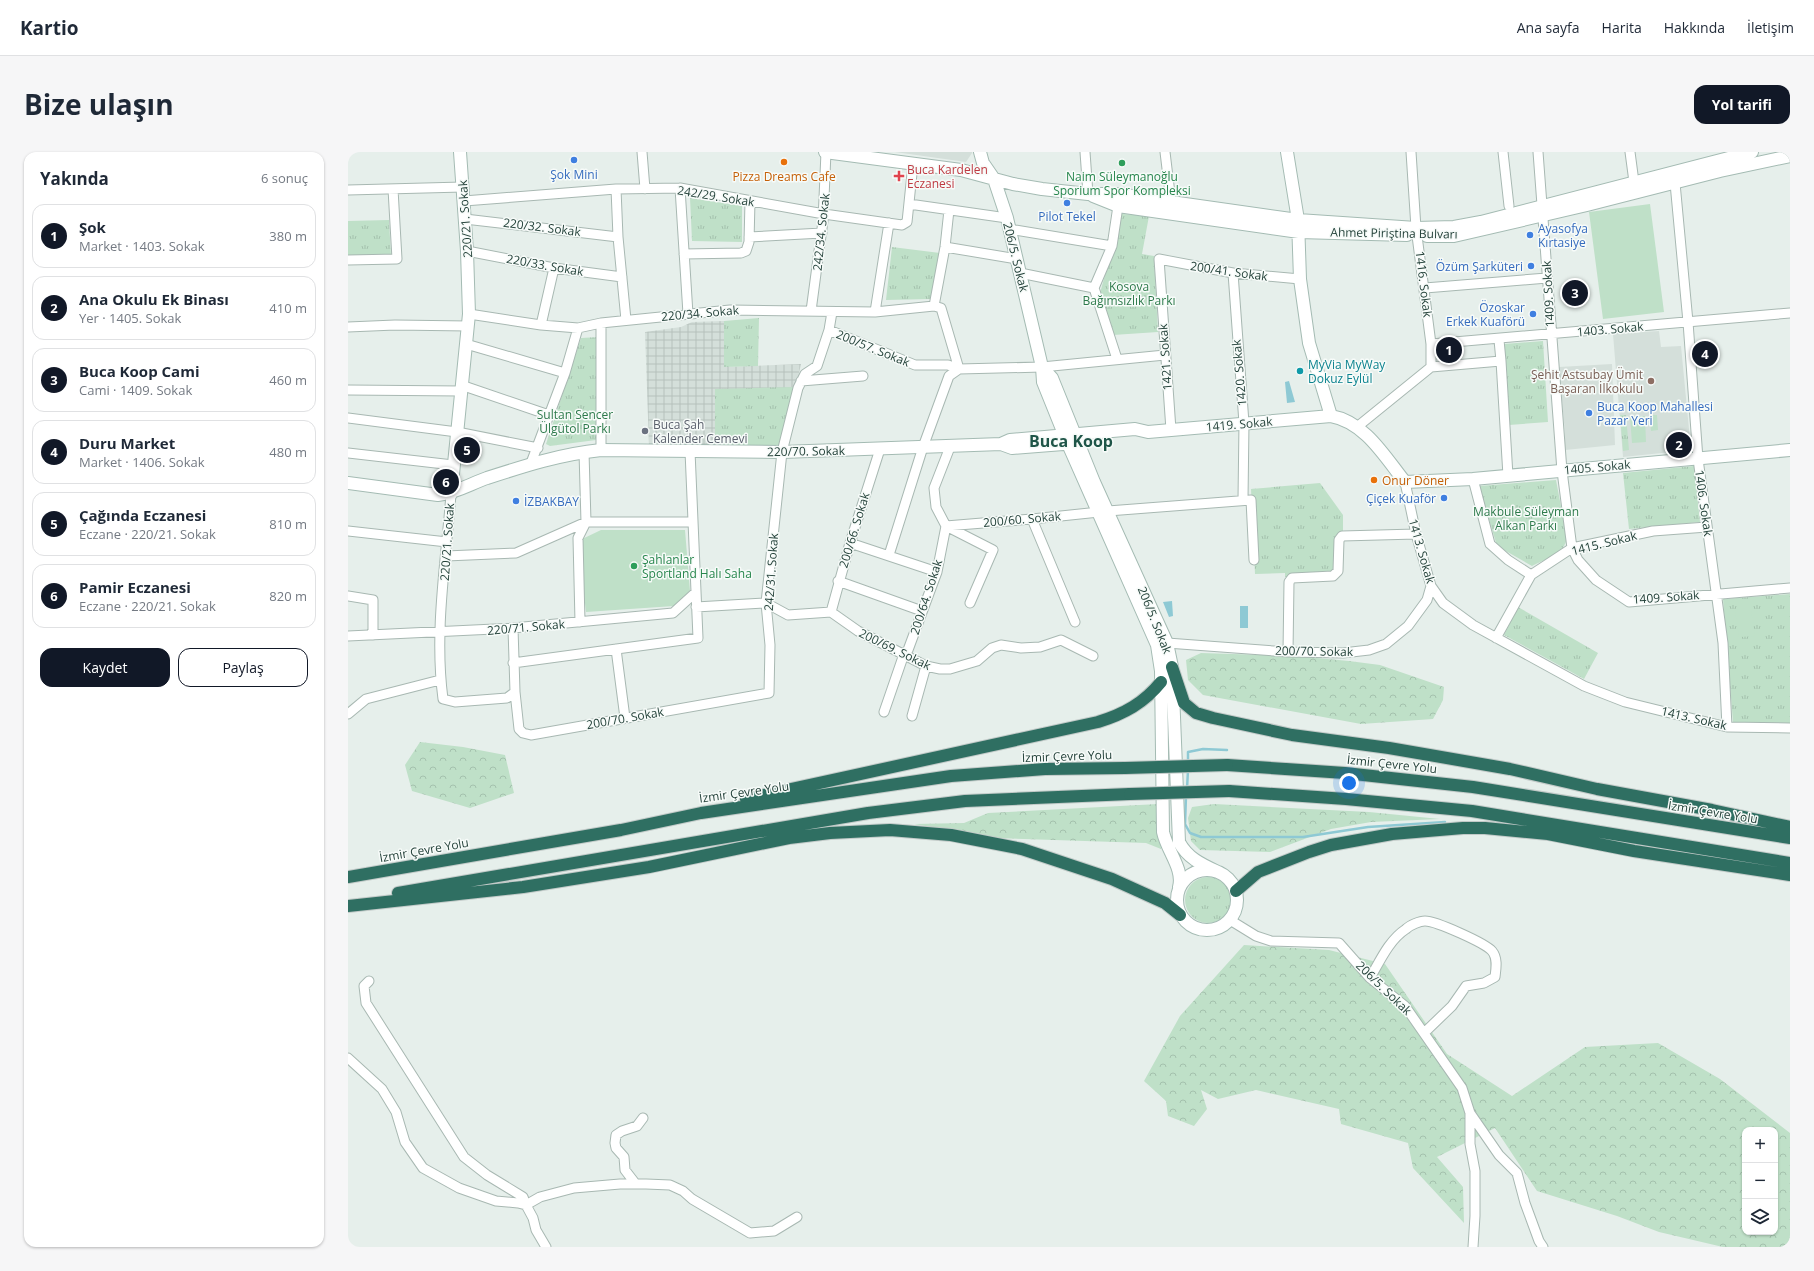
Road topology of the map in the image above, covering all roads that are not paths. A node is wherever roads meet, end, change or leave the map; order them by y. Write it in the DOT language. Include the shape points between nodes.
graph roads {
  1 [pos="460,152"];
  2 [pos="642,152"];
  3 [pos="826,152"];
  4 [pos="980,152"];
  5 [pos="1085,152"];
  6 [pos="1166,152"];
  7 [pos="1287,152"];
  8 [pos="1411,152"];
  9 [pos="1503,152"];
  10 [pos="1538,152"];
  11 [pos="1630,152"];
  12 [pos="1752,152"];
  13 [pos="860,154"];
  14 [pos="1790,156"];
  15 [pos="913,164"];
  16 [pos="994,179"];
  17 [pos="1634,182"];
  18 [pos="1675,183"];
  19 [pos="463,188"];
  20 [pos="680,188"];
  21 [pos="393,189"];
  22 [pos="616,189"];
  23 [pos="645,189"];
  24 [pos="348,190"];
  25 [pos="1088,194"];
  26 [pos="464,201"];
  27 [pos="750,201"];
  28 [pos="1171,202"];
  29 [pos="909,204"];
  30 [pos="1118,206"];
  31 [pos="1509,206"];
  32 [pos="949,210"];
  33 [pos="1541,210"];
  34 [pos="824,214"];
  35 [pos="465,219"];
  36 [pos="889,223"];
  37 [pos="1008,223"];
  38 [pos="1299,226"];
  39 [pos="822,232"];
  40 [pos="1417,232"];
  41 [pos="618,237"];
  42 [pos="749,237"];
  43 [pos="1112,246"];
  44 [pos="945,248"];
  45 [pos="467,252"];
  46 [pos="684,254"];
  47 [pos="1017,259"];
  48 [pos="1159,259"];
  49 [pos="348,260"];
  50 [pos="554,268"];
  51 [pos="1020,273"];
  52 [pos="1233,273"];
  53 [pos="622,277"];
  54 [pos="1547,278"];
  55 [pos="1300,279"];
  56 [pos="1094,288"];
  57 [pos="1425,288"];
  58 [pos="934,306"];
  59 [pos="811,311"];
  60 [pos="832,312"];
  61 [pos="875,312"];
  62 [pos="1790,313"];
  63 [pos="688,314"];
  64 [pos="468,320"];
  65 [pos="626,320"];
  66 [pos="1688,322"];
  67 [pos="601,323"];
  68 [pos="541,325"];
  69 [pos="348,327"];
  70 [pos="578,328"];
  71 [pos="829,330"];
  72 [pos="1550,334"];
  73 [pos="1499,340"];
  74 [pos="466,344"];
  75 [pos="1431,344"];
  76 [pos="1165,355"];
  77 [pos="1117,359"];
  78 [pos="1502,362"];
  79 [pos="1042,366"];
  80 [pos="1431,367"];
  81 [pos="959,369"];
  82 [pos="565,373"];
  83 [pos="863,376"];
  84 [pos="801,381"];
  85 [pos="461,388"];
  86 [pos="348,390"];
  87 [pos="549,415"];
  88 [pos="1331,416"];
  89 [pos="348,418"];
  90 [pos="1244,423"];
  91 [pos="1357,426"];
  92 [pos="1171,430"];
  93 [pos="457,432"];
  94 [pos="1072,439"];
  95 [pos="923,447"];
  96 [pos="950,447"];
  97 [pos="538,448"];
  98 [pos="880,449"];
  99 [pos="600,450"];
  100 [pos="1790,450"];
  101 [pos="690,451"];
  102 [pos="584,452"];
  103 [pos="782,452"];
  104 [pos="348,453"];
  105 [pos="1698,459"];
  106 [pos="532,464"];
  107 [pos="453,465"];
  108 [pos="1562,471"];
  109 [pos="1508,476"];
  110 [pos="1473,479"];
  111 [pos="348,482"];
  112 [pos="1405,482"];
  113 [pos="451,494"];
  114 [pos="1243,499"];
  115 [pos="1104,511"];
  116 [pos="1032,519"];
  117 [pos="586,522"];
  118 [pos="693,522"];
  119 [pos="946,526"];
  120 [pos="1707,527"];
  121 [pos="348,531"];
  122 [pos="1416,534"];
  123 [pos="447,542"];
  124 [pos="850,543"];
  125 [pos="1572,548"];
  126 [pos="889,555"];
  127 [pos="446,556"];
  128 [pos="1254,560"];
  129 [pos="937,572"];
  130 [pos="1531,575"];
  131 [pos="838,581"];
  132 [pos="1432,586"];
  133 [pos="1790,588"];
  134 [pos="695,593"];
  135 [pos="1716,593"];
  136 [pos="348,596"];
  137 [pos="766,603"];
  138 [pos="970,603"];
  139 [pos="696,607"];
  140 [pos="831,612"];
  141 [pos="922,612"];
  142 [pos="580,622"];
  143 [pos="1075,622"];
  144 [pos="512,628"];
  145 [pos="439,631"];
  146 [pos="373,635"];
  147 [pos="348,636"];
  148 [pos="1496,638"];
  149 [pos="1167,643"];
  150 [pos="616,649"];
  151 [pos="1288,652"];
  152 [pos="904,654"];
  153 [pos="1093,656"];
  154 [pos="513,663"];
  155 [pos="926,666"];
  156 [pos="1172,667"];
  157 [pos="440,680"];
  158 [pos="1161,682"];
  159 [pos="515,692"];
  160 [pos="769,693"];
  161 [pos="884,712"];
  162 [pos="348,714"];
  163 [pos="912,716"];
  164 [pos="625,718"];
  165 [pos="1727,727"];
  166 [pos="1790,728"];
  167 [pos="701,813"];
  168 [pos="1790,827"];
  169 [pos="1790,838"];
  170 [pos="1790,863"];
  171 [pos="1220,873"];
  172 [pos="1790,876"];
  173 [pos="348,877"];
  174 [pos="1179,887"];
  175 [pos="1236,891"];
  176 [pos="348,902"];
  177 [pos="348,906"];
  178 [pos="1180,915"];
  179 [pos="1230,920"];
  180 [pos="1370,978"];
  181 [pos="369,981"];
  182 [pos="1424,1033"];
  183 [pos="348,1058"];
  184 [pos="1470,1114"];
  185 [pos="644,1118"];
  186 [pos="635,1184"];
  187 [pos="526,1205"];
  188 [pos="797,1217"];
  189 [pos="546,1247"];
  190 [pos="1473,1247"];
  191 [pos="1543,1247"];
  1 -- 19 [label="main road, 220/21. Sokak"];
  2 -- 23 [label="street"];
  3 -- 13 [label="main road, Ahmet Piriştina Bulvarı"];
  3 -- 34 [label="street, 242/34. Sokak"];
  4 -- 16 [label="main road, 206/5. Sokak" via="983,163"];
  5 -- 25 [label="street"];
  6 -- 28 [label="street"];
  7 -- 38 [label="main road"];
  8 -- 40 [label="street, 1416. Sokak"];
  9 -- 31 [label="street"];
  10 -- 33 [label="street, 1409. Sokak"];
  11 -- 17 [label="street"];
  12 -- 17 [label="main road, Ahmet Piriştina Bulvarı"];
  13 -- 15 [label="main road, Ahmet Piriştina Bulvarı"];
  14 -- 18 [label="main road, Ahmet Piriştina Bulvarı"];
  15 -- 16 [label="main road, Ahmet Piriştina Bulvarı" via="962,170"];
  15 -- 29 [label="street, 242/29. Sokak"];
  16 -- 25 [label="main road, Ahmet Piriştina Bulvarı" via="1042,189"];
  16 -- 37 [label="main road, 206/5. Sokak"];
  17 -- 33 [label="main road, Ahmet Piriştina Bulvarı"];
  18 -- 33 [label="main road, Ahmet Piriştina Bulvarı"];
  18 -- 66 [label="street, 1406. Sokak"];
  19 -- 21 [label="street"];
  19 -- 26 [label="main road, 220/21. Sokak"];
  20 -- 23 [label="street, 242/29. Sokak"];
  20 -- 27 [label="street, 242/29. Sokak"];
  20 -- 46 [label="street"];
  21 -- 24 [label="street"];
  21 -- 49 [label="street" via="397,259"];
  22 -- 23 [label="street, 242/29. Sokak"];
  22 -- 26 [label="street, 242/29. Sokak"];
  22 -- 41 [label="street"];
  25 -- 28 [label="main road, Ahmet Piriştina Bulvarı" via="1119,194"];
  25 -- 30 [label="main road, Ahmet Piriştina Bulvarı"];
  26 -- 35 [label="main road, 220/21. Sokak"];
  27 -- 34 [label="street, 242/29. Sokak"];
  27 -- 42 [label="street"];
  28 -- 38 [label="main road, Ahmet Piriştina Bulvarı"];
  29 -- 32 [label="street"];
  29 -- 36 [label="street, 242/29. Sokak" via="907,222 902,225"];
  30 -- 38 [label="main road, Ahmet Piriştina Bulvarı"];
  30 -- 43 [label="street"];
  32 -- 37 [label="street"];
  32 -- 44 [label="street"];
  33 -- 40 [label="main road, Ahmet Piriştina Bulvarı" via="1454,236"];
  33 -- 54 [label="street, 1409. Sokak"];
  34 -- 36 [label="street, 242/29. Sokak"];
  34 -- 39 [label="street, 242/34. Sokak"];
  35 -- 41 [label="street, 220/32. Sokak"];
  35 -- 45 [label="main road, 220/21. Sokak"];
  36 -- 61 [label="street"];
  37 -- 43 [label="street"];
  37 -- 47 [label="main road, 206/5. Sokak"];
  38 -- 40 [label="main road, Ahmet Piriştina Bulvarı"];
  38 -- 55 [label="main road"];
  39 -- 42 [label="street"];
  39 -- 59 [label="street, 242/34. Sokak"];
  40 -- 57 [label="street, 1416. Sokak"];
  41 -- 53 [label="street"];
  42 -- 46 [label="street" via="748,247 743,253"];
  43 -- 56 [label="street"];
  44 -- 47 [label="street"];
  44 -- 58 [label="street"];
  45 -- 50 [label="street, 220/33. Sokak"];
  45 -- 64 [label="main road, 220/21. Sokak"];
  46 -- 63 [label="street"];
  47 -- 51 [label="main road, 206/5. Sokak"];
  48 -- 52 [label="street, 200/41. Sokak"];
  48 -- 76 [label="street, 1421. Sokak"];
  50 -- 53 [label="street, 220/33. Sokak"];
  50 -- 68 [label="street"];
  51 -- 56 [label="street"];
  51 -- 79 [label="main road, 206/5. Sokak"];
  52 -- 55 [label="street, 200/41. Sokak"];
  52 -- 90 [label="street, 1420. Sokak"];
  53 -- 65 [label="street"];
  54 -- 57 [label="street"];
  54 -- 72 [label="street, 1409. Sokak"];
  55 -- 88 [label="main road" via="1309,343"];
  56 -- 77 [label="street"];
  57 -- 75 [label="street, 1416. Sokak"];
  58 -- 61 [label="street, 220/34. Sokak"];
  58 -- 81 [label="street" via="941,308"];
  59 -- 60 [label="street, 220/34. Sokak"];
  59 -- 63 [label="street, 220/34. Sokak" via="730,310"];
  60 -- 61 [label="street, 220/34. Sokak"];
  60 -- 71 [label="street, 200/57. Sokak"];
  62 -- 66 [label="street, 1403. Sokak"];
  63 -- 65 [label="street, 220/34. Sokak"];
  64 -- 68 [label="street, 220/34. Sokak"];
  64 -- 69 [label="street, 220/34. Sokak"];
  64 -- 74 [label="main road, 220/21. Sokak"];
  65 -- 67 [label="street, 220/34. Sokak"];
  66 -- 72 [label="street, 1403. Sokak"];
  66 -- 105 [label="street, 1406. Sokak"];
  67 -- 70 [label="street, 220/34. Sokak"];
  67 -- 99 [label="street"];
  68 -- 70 [label="street, 220/34. Sokak"];
  70 -- 82 [label="street"];
  71 -- 81 [label="street, 200/57. Sokak" via="915,365 948,365"];
  71 -- 84 [label="street" via="817,366 805,374"];
  72 -- 73 [label="street, 1403. Sokak"];
  72 -- 108 [label="street, 1409. Sokak"];
  73 -- 75 [label="street, 1403. Sokak"];
  73 -- 78 [label="street"];
  74 -- 82 [label="street"];
  74 -- 85 [label="main road, 220/21. Sokak"];
  75 -- 80 [label="street, 1416. Sokak"];
  76 -- 77 [label="street, 200/57. Sokak"];
  76 -- 92 [label="street, 1421. Sokak"];
  77 -- 79 [label="street, 200/57. Sokak"];
  78 -- 80 [label="street"];
  78 -- 109 [label="street"];
  79 -- 81 [label="street, 200/57. Sokak"];
  79 -- 94 [label="main road, 206/5. Sokak" via="1043,382"];
  80 -- 91 [label="street"];
  81 -- 95 [label="street" via="949,376"];
  82 -- 87 [label="street"];
  83 -- 84 [label="street"];
  84 -- 103 [label="street"];
  85 -- 86 [label="street"];
  85 -- 87 [label="street"];
  85 -- 93 [label="main road, 220/21. Sokak"];
  87 -- 97 [label="street"];
  88 -- 90 [label="main road, 1419. Sokak"];
  88 -- 91 [label="main road, 1413. Sokak"];
  89 -- 93 [label="street"];
  90 -- 92 [label="main road, 1419. Sokak"];
  90 -- 114 [label="street, 1420. Sokak"];
  91 -- 112 [label="main road, 1413. Sokak"];
  92 -- 94 [label="main road, 1419. Sokak" via="1148,432 1138,436"];
  93 -- 97 [label="street"];
  93 -- 107 [label="main road, 220/21. Sokak"];
  94 -- 96 [label="main road, 220/70. Sokak" via="1010,440 1001,444"];
  94 -- 115 [label="main road, 206/5. Sokak"];
  95 -- 96 [label="main road, 220/70. Sokak"];
  95 -- 98 [label="main road, 220/70. Sokak"];
  95 -- 126 [label="street"];
  96 -- 119 [label="street" via="934,488 936,507"];
  97 -- 106 [label="street"];
  98 -- 103 [label="main road, 220/70. Sokak"];
  98 -- 124 [label="street, 200/66. Sokak"];
  99 -- 101 [label="main road, 220/70. Sokak"];
  99 -- 102 [label="main road, 220/70. Sokak"];
  100 -- 105 [label="main road, 1405. Sokak"];
  101 -- 103 [label="main road, 220/70. Sokak"];
  101 -- 118 [label="street"];
  102 -- 106 [label="main road, 220/70. Sokak"];
  102 -- 117 [label="street"];
  103 -- 137 [label="street, 242/31. Sokak"];
  104 -- 107 [label="street"];
  105 -- 108 [label="main road, 1405. Sokak"];
  105 -- 120 [label="street, 1406. Sokak"];
  106 -- 113 [label="main road, 220/70. Sokak" via="477,482"];
  107 -- 113 [label="main road, 220/21. Sokak"];
  108 -- 109 [label="main road, 1405. Sokak"];
  108 -- 125 [label="street, 1409. Sokak"];
  109 -- 110 [label="main road, 1405. Sokak"];
  110 -- 112 [label="main road, 1405. Sokak"];
  110 -- 130 [label="street" via="1490,544"];
  111 -- 113 [label="main road" via="438,495"];
  112 -- 122 [label="street, 1413. Sokak"];
  113 -- 123 [label="street, 220/21. Sokak"];
  114 -- 115 [label="street, 200/60. Sokak"];
  114 -- 128 [label="street" via="1251,500"];
  115 -- 116 [label="street, 200/60. Sokak"];
  115 -- 149 [label="main road, 206/5. Sokak"];
  115 -- 158 [label="main road, 206/5. Sokak" via="1157,645"];
  116 -- 119 [label="street, 200/60. Sokak"];
  116 -- 143 [label="street"];
  117 -- 118 [label="street"];
  117 -- 127 [label="street" via="516,553"];
  117 -- 142 [label="street" via="578,538"];
  118 -- 134 [label="street"];
  119 -- 129 [label="street, 200/64. Sokak"];
  119 -- 138 [label="street" via="993,550"];
  120 -- 125 [label="street, 1415. Sokak" via="1653,531"];
  120 -- 135 [label="street, 1406. Sokak"];
  121 -- 123 [label="street"];
  122 -- 132 [label="street, 1413. Sokak"];
  122 -- 151 [label="street" via="1341,537 1336,574 1295,576 1290,579"];
  123 -- 127 [label="street, 220/21. Sokak"];
  124 -- 126 [label="street"];
  124 -- 131 [label="street, 200/66. Sokak"];
  125 -- 130 [label="street, 1415. Sokak"];
  125 -- 135 [label="street, 1409. Sokak" via="1578,560 1596,580 1629,602"];
  126 -- 129 [label="street"];
  127 -- 145 [label="street, 220/21. Sokak"];
  129 -- 141 [label="street, 200/64. Sokak"];
  130 -- 148 [label="street, 1415. Sokak"];
  131 -- 140 [label="street, 200/66. Sokak"];
  131 -- 141 [label="street"];
  132 -- 148 [label="street, 1413. Sokak" via="1443,602 1457,614"];
  132 -- 151 [label="street, 200/70. Sokak" via="1426,600 1408,626 1386,644 1350,653"];
  133 -- 135 [label="street, 1409. Sokak"];
  134 -- 139 [label="street"];
  134 -- 142 [label="street, 220/71. Sokak" via="674,613"];
  135 -- 165 [label="street, 1406. Sokak" via="1723,643"];
  136 -- 146 [label="street" via="372,600"];
  137 -- 139 [label="street"];
  137 -- 140 [label="street" via="788,615"];
  137 -- 160 [label="street, 242/31. Sokak" via="770,645"];
  139 -- 150 [label="street" via="698,638"];
  140 -- 152 [label="street, 200/69. Sokak" via="858,631"];
  141 -- 152 [label="street, 200/64. Sokak" via="908,650"];
  142 -- 144 [label="street, 220/71. Sokak"];
  144 -- 145 [label="street, 220/71. Sokak"];
  144 -- 154 [label="street"];
  145 -- 146 [label="street, 220/71. Sokak"];
  145 -- 157 [label="street, 220/21. Sokak"];
  146 -- 147 [label="street, 220/71. Sokak"];
  148 -- 165 [label="street, 1413. Sokak" via="1584,686 1625,702"];
  149 -- 151 [label="street, 200/70. Sokak"];
  149 -- 156 [label="main road, 206/5. Sokak"];
  150 -- 154 [label="street"];
  150 -- 164 [label="street"];
  152 -- 155 [label="street, 200/69. Sokak"];
  152 -- 161 [label="street, 200/64. Sokak"];
  153 -- 155 [label="street, 200/69. Sokak" via="1061,640 1040,647 1001,645 992,648 977,661 950,669"];
  154 -- 159 [label="street"];
  155 -- 163 [label="street"];
  156 -- 168 [label="highway" via="1184,702 1196,713 1213,718 1292,735 1404,750 1510,769"];
  156 -- 171 [label="main road, 206/5. Sokak" via="1179,842 1190,857"];
  157 -- 159 [label="street, 220/21. Sokak" via="443,699 455,702 507,698"];
  157 -- 162 [label="street" via="366,698"];
  158 -- 167 [label="highway" via="1152,693 1130,709 1098,722 742,800"];
  158 -- 174 [label="main road, 206/5. Sokak" via="1163,832 1168,850 1180,874"];
  159 -- 164 [label="street, 200/70. Sokak" via="518,729 531,735"];
  160 -- 164 [label="street, 200/70. Sokak"];
  165 -- 166 [label="street, 1413. Sokak"];
  167 -- 169 [label="highway, İzmir Çevre Yolu, bridge" via="952,776 1045,769 1227,765 1345,773 1473,787"];
  167 -- 173 [label="highway, İzmir Çevre Yolu" via="621,830"];
  170 -- 176 [label="highway, bridge" via="1472,811 1229,791 965,801 868,813"];
  171 -- 174 [label="main road" via="1209,870 1197,872"];
  171 -- 175 [label="main road" via="1230,880"];
  172 -- 175 [label="highway" via="1634,851 1548,834 1463,828 1392,834 1331,845 1258,872"];
  174 -- 178 [label="main road" via="1177,904"];
  175 -- 179 [label="main road" via="1237,906"];
  177 -- 178 [label="highway" via="523,887 649,867 789,838 890,830 951,835 1022,850 1112,879 1165,903"];
  178 -- 179 [label="main road" via="1188,924 1204,930 1221,927"];
  179 -- 180 [label="street, 206/5. Sokak" via="1256,936 1272,942 1339,943"];
  180 -- 182 [label="street, 206/5. Sokak" via="1406,1006"];
  180 -- 182 [label="street" via="1393,940 1406,928 1424,921 1435,922 1491,950 1495,956 1495,977 1484,983 1466,986 1452,1006"];
  181 -- 187 [label="street" via="364,986 366,1003 464,1157 523,1197"];
  182 -- 184 [label="street, 206/5. Sokak" via="1462,1088"];
  183 -- 187 [label="street" via="382,1089 396,1112 405,1142 423,1168 460,1188 496,1201"];
  184 -- 190 [label="street" via="1470,1144 1475,1172"];
  184 -- 191 [label="street" via="1499,1155 1517,1174 1525,1203"];
  185 -- 186 [label="street" via="637,1126 616,1135 616,1148 624,1158 625,1170"];
  186 -- 187 [label="street" via="574,1188 540,1197"];
  186 -- 188 [label="street" via="670,1185 683,1190 692,1199 750,1233 774,1231"];
  187 -- 189 [label="street"];
}
